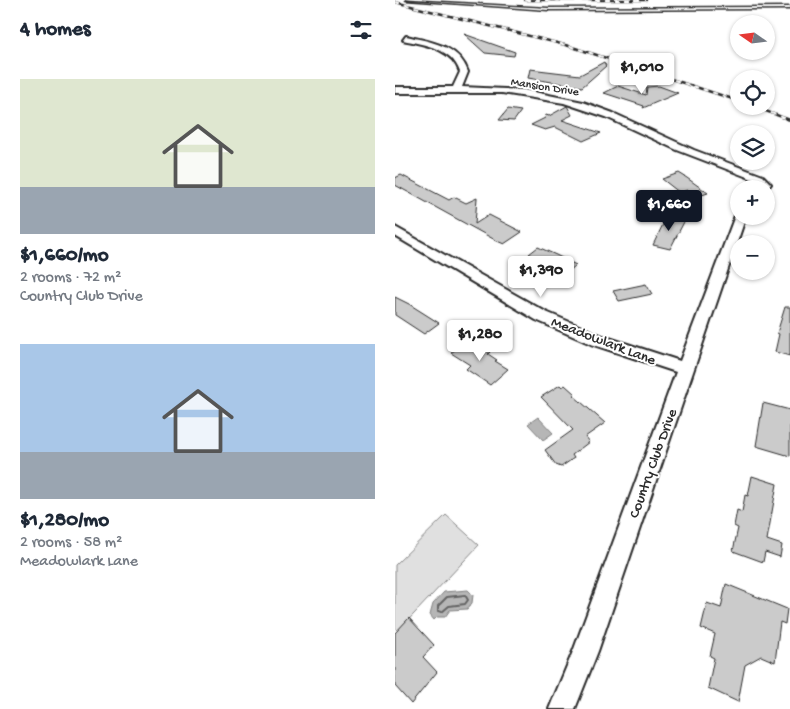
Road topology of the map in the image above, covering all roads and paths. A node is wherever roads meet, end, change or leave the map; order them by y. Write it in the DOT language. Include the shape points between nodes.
graph roads {
  1 [pos="408,0"];
  2 [pos="790,8"];
  3 [pos="406,38"];
  4 [pos="395,90"];
  5 [pos="456,90"];
  6 [pos="752,180"];
  7 [pos="737,225"];
  8 [pos="395,231"];
  9 [pos="686,369"];
  10 [pos="562,709"];
  1 -- 2 [label="lane" via="548,9"];
  3 -- 5 [label="street" via="442,49 456,57 464,72"];
  4 -- 5 [label="street, Mansion Drive"];
  5 -- 6 [label="street, Mansion Drive" via="531,94 583,104"];
  7 -- 9 [label="street, Country Club Drive"];
  8 -- 9 [label="street, Meadowlark Lane" via="563,326"];
  9 -- 10 [label="street, Country Club Drive" via="586,651"];
}
